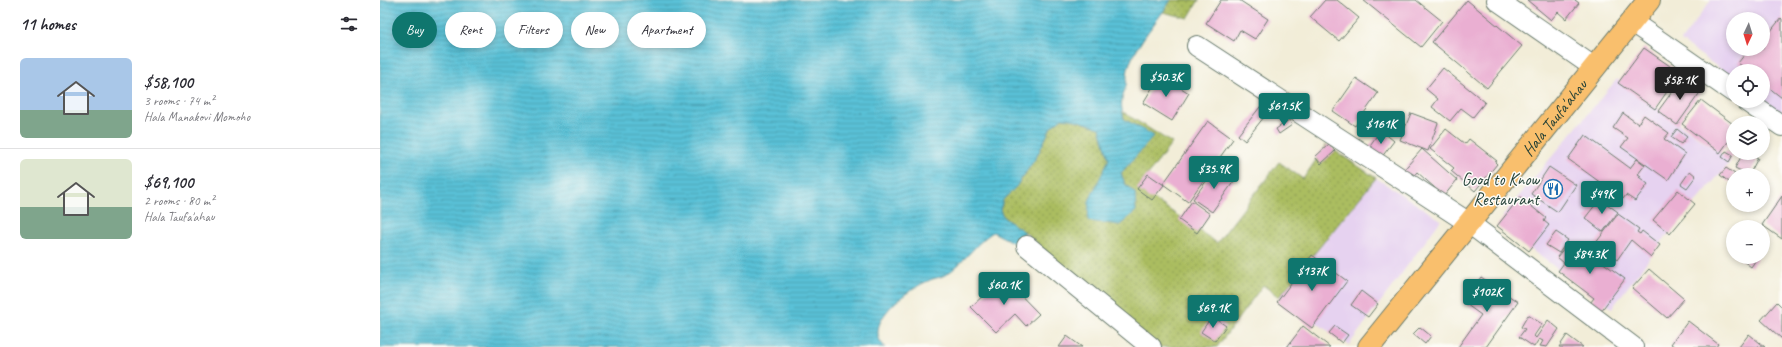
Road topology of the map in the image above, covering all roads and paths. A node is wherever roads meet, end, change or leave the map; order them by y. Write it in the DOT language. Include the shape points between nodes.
graph roads {
  1 [pos="1497,0"];
  2 [pos="1649,0"];
  3 [pos="1632,22"];
  4 [pos="1197,46"];
  5 [pos="1595,68"];
  6 [pos="1726,87"];
  7 [pos="1756,108"];
  8 [pos="1782,126"];
  9 [pos="1469,223"];
  10 [pos="1028,246"];
  11 [pos="1151,347"];
  12 [pos="1369,347"];
  13 [pos="1633,347"];
  1 -- 5 [label="street"];
  2 -- 3 [label="main road, Hala Taufa'ahau"];
  3 -- 5 [label="main road, Hala Taufa'ahau"];
  3 -- 6 [label="street"];
  4 -- 9 [label="street"];
  5 -- 9 [label="main road, Hala Taufa'ahau"];
  7 -- 8 [label="street"];
  9 -- 12 [label="main road, Hala Taufa'ahau"];
  9 -- 13 [label="street"];
  10 -- 11 [label="street"];
}
